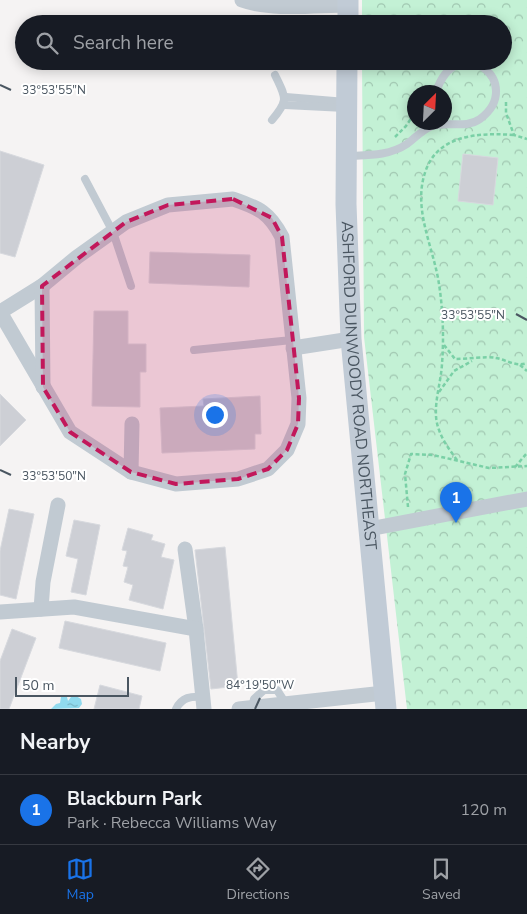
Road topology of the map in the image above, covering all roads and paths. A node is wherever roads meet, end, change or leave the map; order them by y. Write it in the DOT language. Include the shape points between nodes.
graph roads {
  1 [pos="242,0"];
  2 [pos="348,10"];
  3 [pos="347,70"];
  4 [pos="451,70"];
  5 [pos="490,70"];
  6 [pos="275,75"];
  7 [pos="440,85"];
  8 [pos="506,96"];
  9 [pos="285,101"];
  10 [pos="346,105"];
  11 [pos="272,120"];
  12 [pos="407,124"];
  13 [pos="452,125"];
  14 [pos="424,130"];
  15 [pos="514,135"];
  16 [pos="527,139"];
  17 [pos="388,143"];
  18 [pos="346,156"];
  19 [pos="85,179"];
  20 [pos="113,232"];
  21 [pos="42,286"];
  22 [pos="131,286"];
  23 [pos="0,312"];
  24 [pos="351,339"];
  25 [pos="443,343"];
  26 [pos="293,344"];
  27 [pos="194,350"];
  28 [pos="474,360"];
  29 [pos="527,363"];
  30 [pos="520,365"];
  31 [pos="527,371"];
  32 [pos="43,387"];
  33 [pos="438,392"];
  34 [pos="132,424"];
  35 [pos="527,453"];
  36 [pos="457,460"];
  37 [pos="527,466"];
  38 [pos="515,467"];
  39 [pos="131,472"];
  40 [pos="527,500"];
  41 [pos="58,505"];
  42 [pos="410,522"];
  43 [pos="369,529"];
  44 [pos="185,549"];
  45 [pos="41,609"];
  46 [pos="0,612"];
  47 [pos="196,629"];
  48 [pos="385,701"];
  49 [pos="204,703"];
  50 [pos="245,708"];
  51 [pos="176,709"];
  1 -- 2 [label="street" via="252,4"];
  3 -- 10 [label="main road, ASHFORD DUNWOODY ROAD NORTHEAST"];
  4 -- 7 [label="lane"];
  5 -- 13 [label="lane" via="499,84 495,106 479,120"];
  6 -- 9 [label="lane"];
  8 -- 15 [label="path" via="506,114"];
  9 -- 10 [label="lane"];
  9 -- 11 [label="lane"];
  10 -- 18 [label="main road, ASHFORD DUNWOODY ROAD NORTHEAST"];
  12 -- 17 [label="path"];
  14 -- 18 [label="lane" via="401,148 381,154"];
  15 -- 16 [label="path"];
  15 -- 25 [label="path" via="487,133 444,146 430,162 421,183 420,209 439,286"];
  18 -- 24 [label="main road, ASHFORD DUNWOODY ROAD NORTHEAST"];
  19 -- 20 [label="lane"];
  20 -- 21 [label="street"];
  20 -- 22 [label="lane"];
  20 -- 26 [label="street" via="126,222 168,204 233,199 252,205 272,218 282,237"];
  21 -- 23 [label="street"];
  21 -- 32 [label="street"];
  23 -- 32 [label="street"];
  24 -- 26 [label="street"];
  24 -- 43 [label="main road, ASHFORD DUNWOODY ROAD NORTHEAST"];
  25 -- 28 [label="path" via="455,359"];
  25 -- 33 [label="path"];
  26 -- 27 [label="lane"];
  26 -- 39 [label="street" via="299,398 298,424 287,450 268,470 238,479 176,484"];
  28 -- 30 [label="path" via="494,357"];
  28 -- 33 [label="path" via="454,371"];
  29 -- 30 [label="path"];
  30 -- 31 [label="path"];
  32 -- 39 [label="street" via="70,432"];
  33 -- 36 [label="path" via="436,417 445,445"];
  34 -- 39 [label="street"];
  35 -- 38 [label="path"];
  36 -- 38 [label="path" via="489,468"];
  36 -- 42 [label="path" via="411,454 405,474"];
  37 -- 38 [label="path"];
  40 -- 42 [label="street"];
  41 -- 45 [label="street" via="42,582"];
  42 -- 43 [label="street"];
  43 -- 48 [label="main road, ASHFORD DUNWOODY ROAD NORTHEAST"];
  44 -- 47 [label="street"];
  45 -- 46 [label="street"];
  45 -- 47 [label="street" via="74,607"];
  47 -- 49 [label="street"];
  48 -- 50 [label="street"];
  49 -- 51 [label="lane" via="191,696 181,701"];
}
